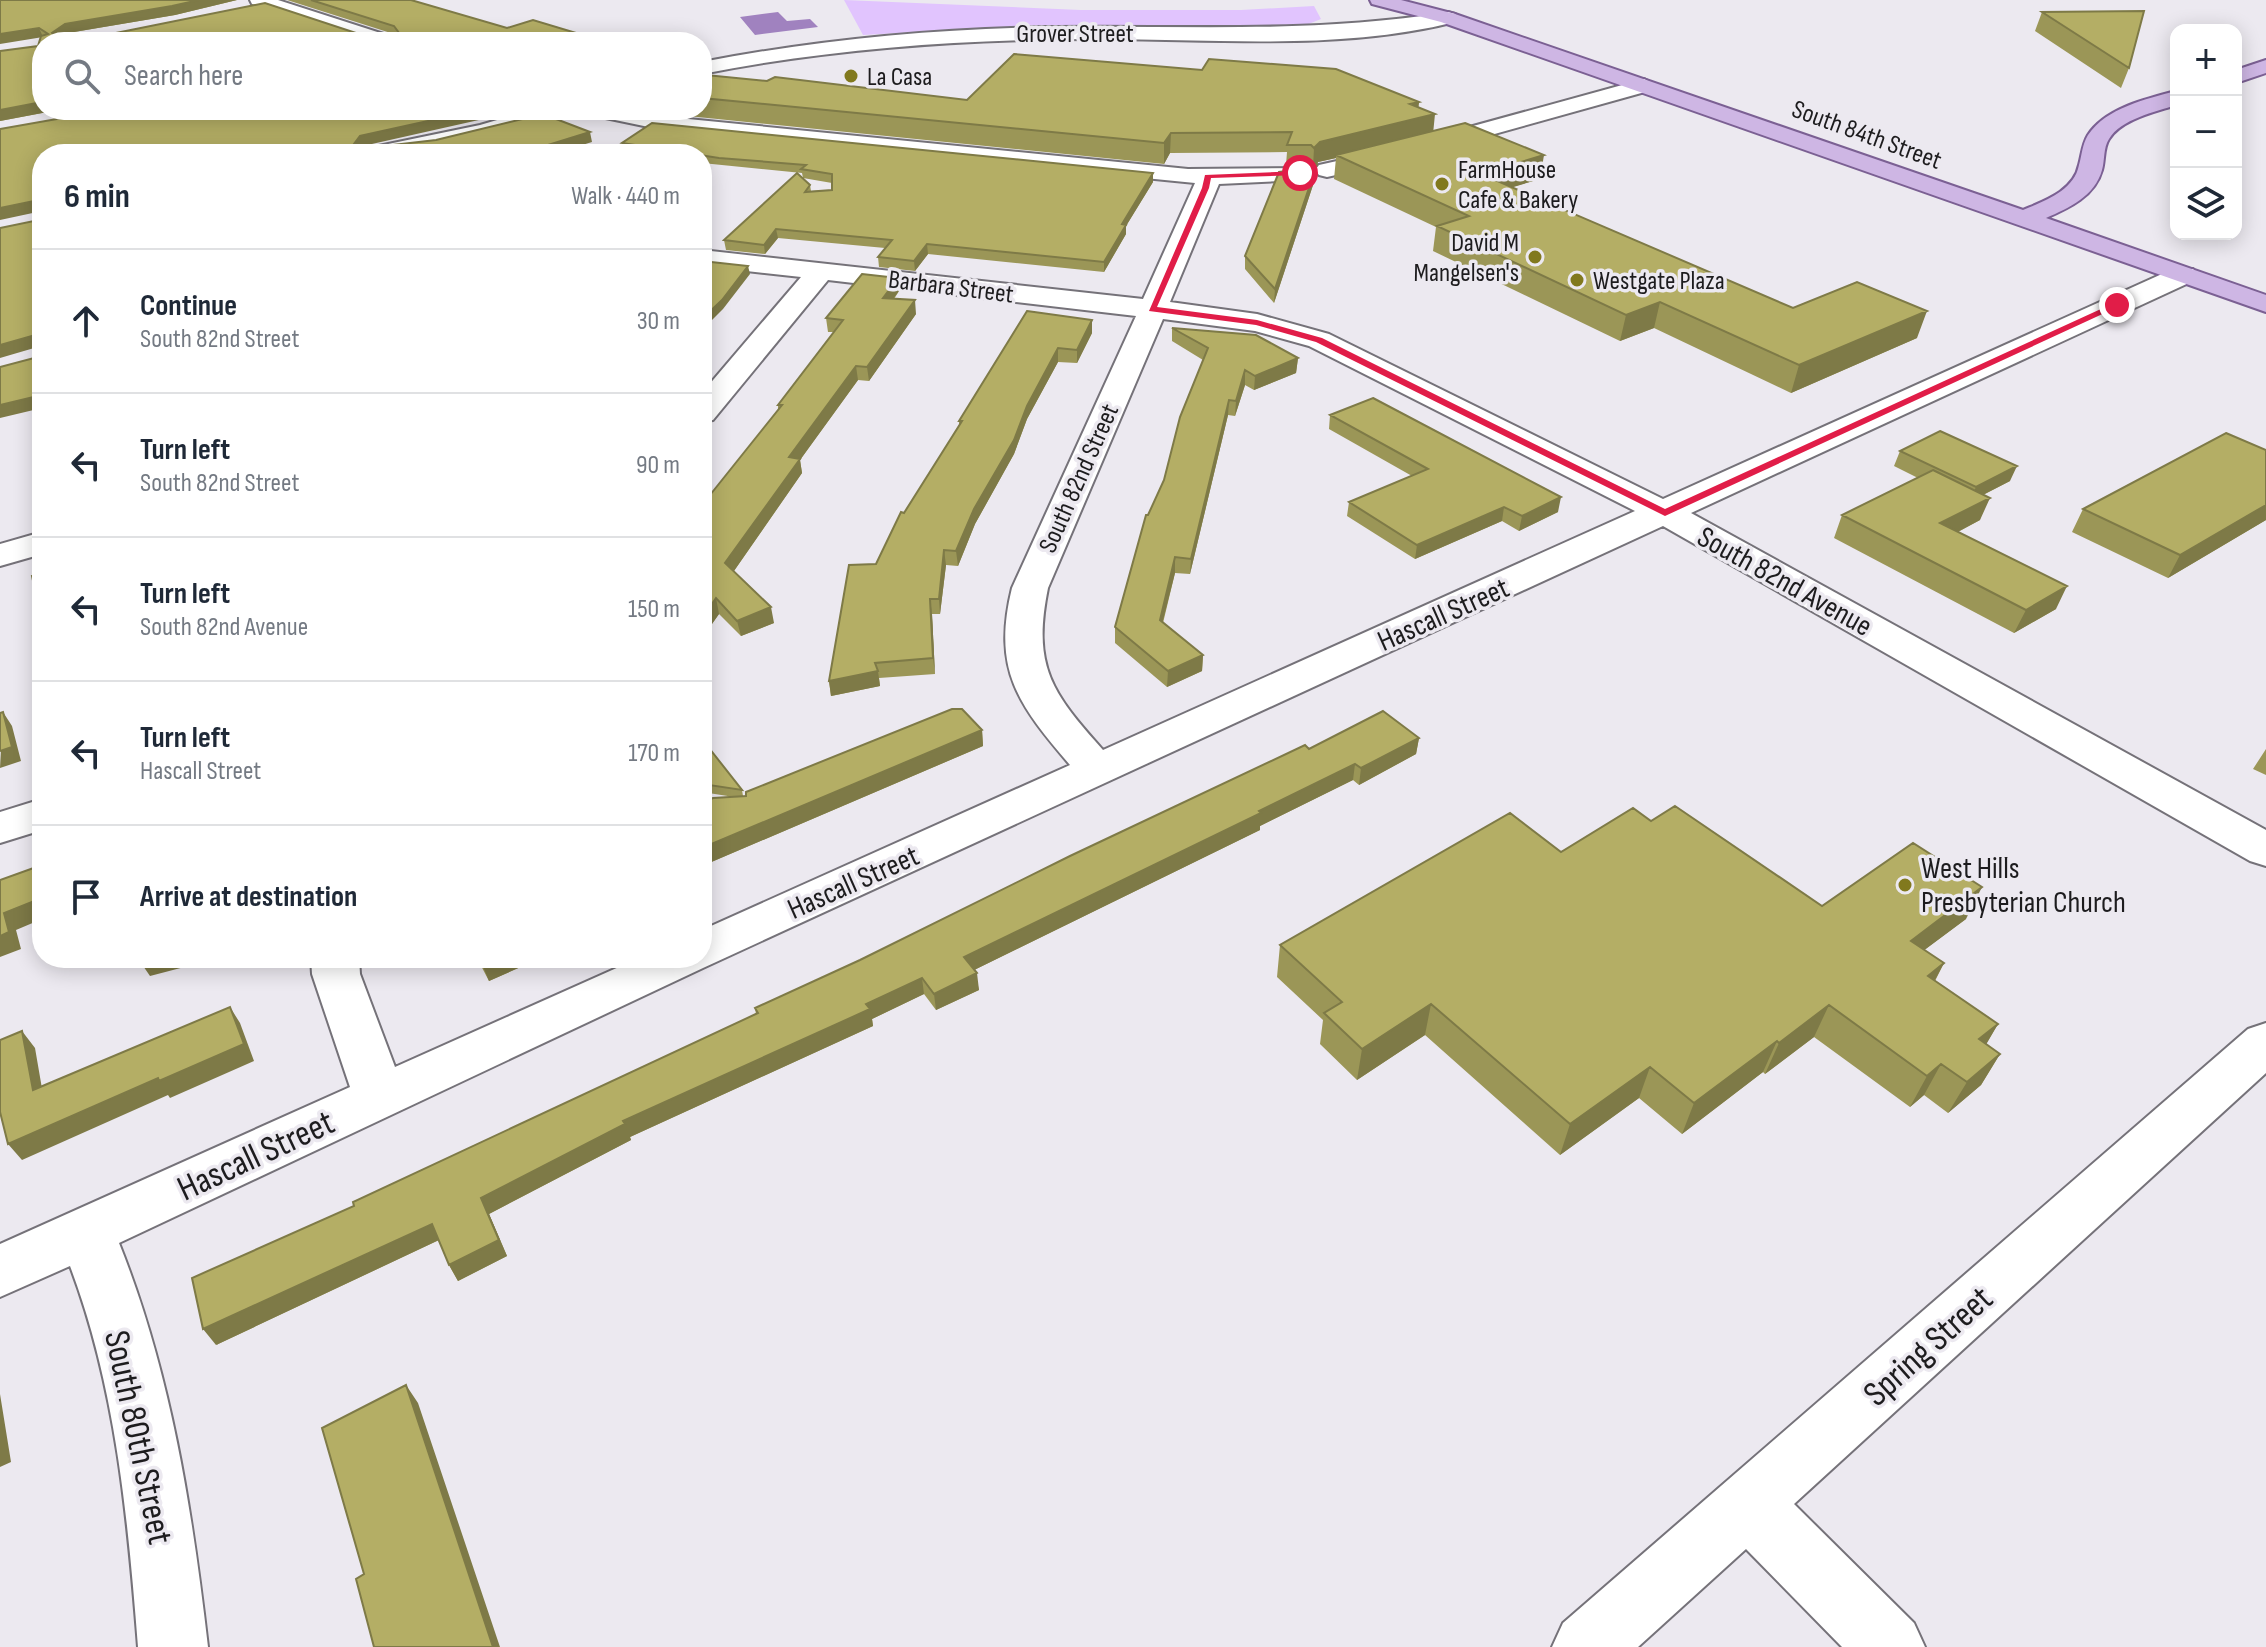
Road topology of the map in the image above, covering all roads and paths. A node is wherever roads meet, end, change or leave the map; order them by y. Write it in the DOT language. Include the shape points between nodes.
graph roads {
  1 [pos="1379,0"];
  2 [pos="264,2"];
  3 [pos="1408,4"];
  4 [pos="241,10"];
  5 [pos="1440,13"];
  6 [pos="358,32"];
  7 [pos="712,66"];
  8 [pos="2266,66"];
  9 [pos="2242,75"];
  10 [pos="1644,85"];
  11 [pos="2170,100"];
  12 [pos="522,120"];
  13 [pos="648,120"];
  14 [pos="420,144"];
  15 [pos="1327,170"];
  16 [pos="1300,173"];
  17 [pos="1208,176"];
  18 [pos="2023,219"];
  19 [pos="712,259"];
  20 [pos="821,271"];
  21 [pos="2183,275"];
  22 [pos="2266,304"];
  23 [pos="1152,309"];
  24 [pos="712,401"];
  25 [pos="1665,513"];
  26 [pos="32,546"];
  27 [pos="0,555"];
  28 [pos="1098,770"];
  29 [pos="32,817"];
  30 [pos="0,828"];
  31 [pos="2266,850"];
  32 [pos="712,945"];
  33 [pos="336,968"];
  34 [pos="662,968"];
  35 [pos="2266,1043"];
  36 [pos="379,1096"];
  37 [pos="86,1232"];
  38 [pos="0,1271"];
  39 [pos="1749,1505"];
  40 [pos="173,1647"];
  41 [pos="1587,1647"];
  42 [pos="1890,1647"];
  1 -- 3 [label="main road, South 84th Street"];
  2 -- 4 [label="street"];
  2 -- 6 [label="street"];
  3 -- 5 [label="main road, South 84th Street"];
  5 -- 7 [label="street, Grover Street" via="1393,29 1335,34 1015,33 909,38"];
  5 -- 10 [label="main road, South 84th Street"];
  8 -- 9 [label="main road"];
  10 -- 15 [label="street"];
  10 -- 18 [label="main road, South 84th Street"];
  11 -- 18 [label="main road" via="2110,126 2098,137 2083,184"];
  12 -- 14 [label="street"];
  13 -- 17 [label="street"];
  16 -- 17 [label="street"];
  17 -- 23 [label="street, South 82nd Street"];
  18 -- 21 [label="main road, South 84th Street"];
  19 -- 20 [label="street, Barbara Street"];
  20 -- 23 [label="street, Barbara Street"];
  20 -- 24 [label="street"];
  21 -- 22 [label="main road, South 84th Street"];
  21 -- 25 [label="street, Hascall Street"];
  23 -- 25 [label="street, South 82nd Avenue" via="1257,323 1319,340"];
  23 -- 28 [label="street, South 82nd Street" via="1022,615 1022,652 1032,685"];
  25 -- 28 [label="street, Hascall Street"];
  25 -- 31 [label="street, South 82nd Avenue"];
  26 -- 27 [label="street"];
  28 -- 32 [label="street, Hascall Street"];
  29 -- 30 [label="street"];
  33 -- 36 [label="street"];
  34 -- 36 [label="street, Hascall Street"];
  35 -- 39 [label="street, Spring Street"];
  36 -- 37 [label="street, Hascall Street"];
  37 -- 38 [label="street, Hascall Street"];
  37 -- 40 [label="street, South 80th Street" via="104,1273 130,1366 165,1551"];
  39 -- 41 [label="street, Spring Street"];
  39 -- 42 [label="street"];
}
